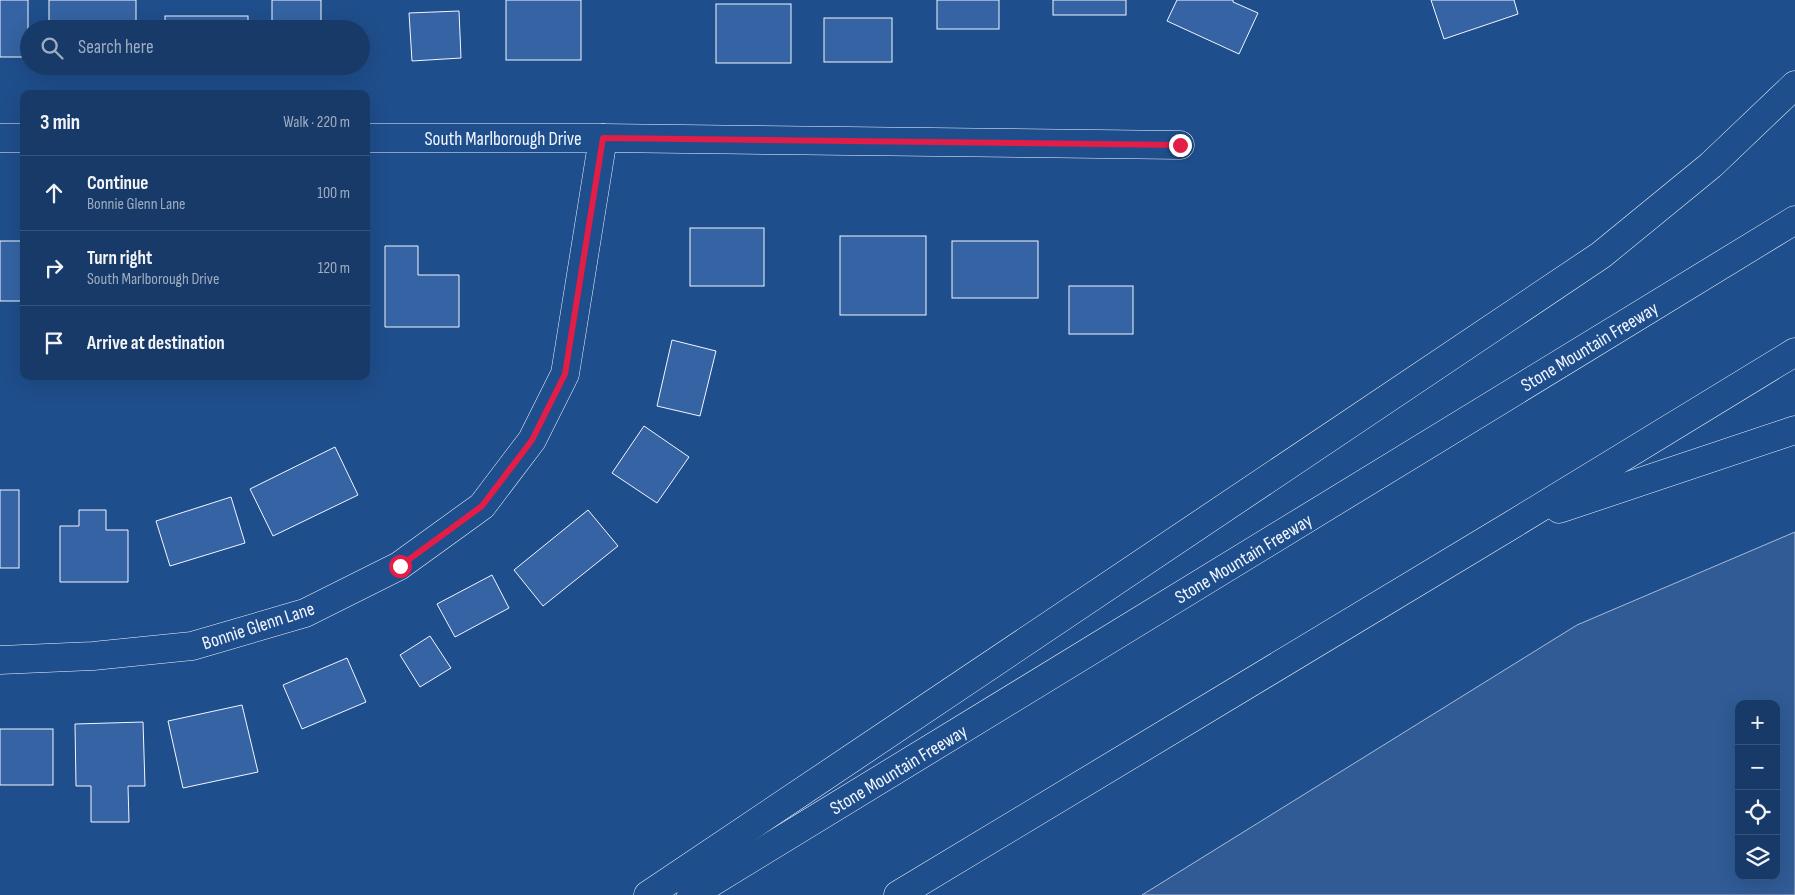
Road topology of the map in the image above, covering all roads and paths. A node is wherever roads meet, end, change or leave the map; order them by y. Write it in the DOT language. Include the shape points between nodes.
graph roads {
  1 [pos="1795,84"];
  2 [pos="0,138"];
  3 [pos="20,138"];
  4 [pos="370,138"];
  5 [pos="603,138"];
  6 [pos="1180,145"];
  7 [pos="1795,220"];
  8 [pos="1795,352"];
  9 [pos="1795,430"];
  10 [pos="1510,526"];
  11 [pos="0,660"];
  12 [pos="648,895"];
  13 [pos="691,895"];
  14 [pos="898,895"];
  1 -- 12 [label="main road" via="1711,165 1601,255"];
  2 -- 3 [label="main road"];
  4 -- 5 [label="main road, South Marlborough Drive"];
  5 -- 6 [label="main road, South Marlborough Drive"];
  5 -- 11 [label="main road, Bonnie Glenn Lane" via="565,374 532,440 482,506 400,566 305,613 192,646 93,656"];
  7 -- 13 [label="main road, Stone Mountain Freeway"];
  8 -- 10 [label="main road"];
  9 -- 10 [label="main road"];
  10 -- 14 [label="main road"];
}
